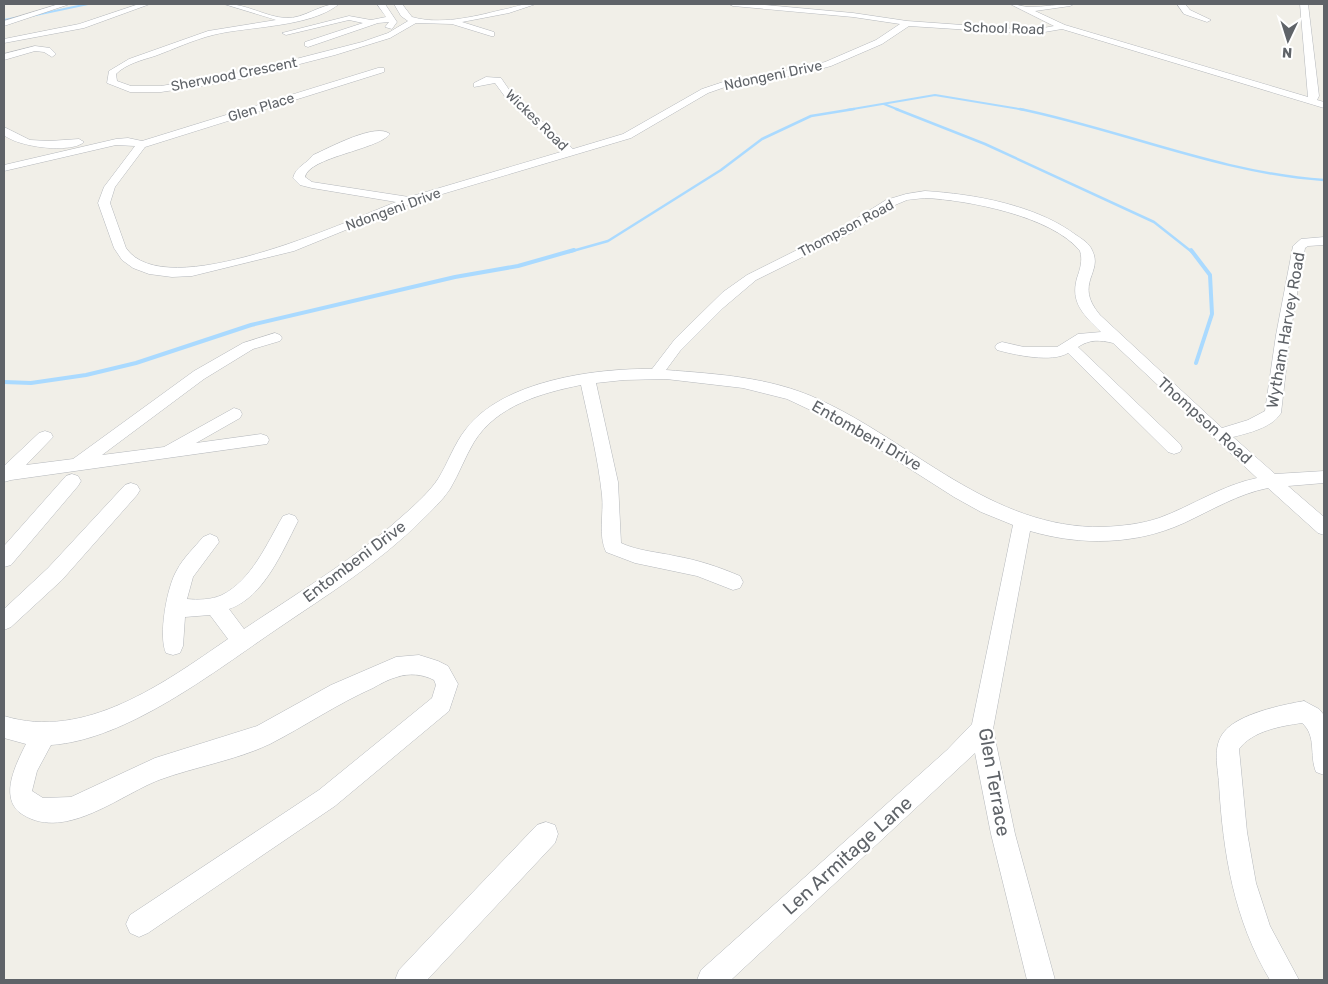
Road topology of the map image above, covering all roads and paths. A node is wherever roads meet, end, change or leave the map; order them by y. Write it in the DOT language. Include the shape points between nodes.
graph roads {
  1 [pos="66,4"];
  2 [pos="146,4"];
  3 [pos="228,4"];
  4 [pos="335,4"];
  5 [pos="381,4"];
  6 [pos="398,4"];
  7 [pos="532,4"];
  8 [pos="733,4"];
  9 [pos="1014,4"];
  10 [pos="1070,4"];
  11 [pos="1181,4"];
  12 [pos="1304,4"];
  13 [pos="1027,10"];
  14 [pos="392,20"];
  15 [pos="1207,20"];
  16 [pos="286,21"];
  17 [pos="414,21"];
  18 [pos="447,21"];
  19 [pos="373,23"];
  20 [pos="907,23"];
  21 [pos="4,24"];
  22 [pos="1062,27"];
  23 [pos="397,31"];
  24 [pos="1033,32"];
  25 [pos="285,33"];
  26 [pos="491,34"];
  27 [pos="4,41"];
  28 [pos="1108,42"];
  29 [pos="308,44"];
  30 [pos="52,54"];
  31 [pos="4,58"];
  32 [pos="381,70"];
  33 [pos="477,85"];
  34 [pos="1311,101"];
  35 [pos="1324,105"];
  36 [pos="4,130"];
  37 [pos="128,140"];
  38 [pos="140,145"];
  39 [pos="572,153"];
  40 [pos="313,163"];
  41 [pos="4,168"];
  42 [pos="408,200"];
  43 [pos="1324,240"];
  44 [pos="275,338"];
  45 [pos="1116,339"];
  46 [pos="1069,346"];
  47 [pos="1002,347"];
  48 [pos="656,374"];
  49 [pos="588,380"];
  50 [pos="234,414"];
  51 [pos="1219,434"];
  52 [pos="45,437"];
  53 [pos="261,440"];
  54 [pos="1174,448"];
  55 [pos="165,453"];
  56 [pos="74,473"];
  57 [pos="5,476"];
  58 [pos="1324,477"];
  59 [pos="1273,481"];
  60 [pos="131,490"];
  61 [pos="289,521"];
  62 [pos="1023,522"];
  63 [pos="1324,528"];
  64 [pos="210,542"];
  65 [pos="4,559"];
  66 [pos="733,582"];
  67 [pos="216,606"];
  68 [pos="175,608"];
  69 [pos="4,621"];
  70 [pos="241,641"];
  71 [pos="173,646"];
  72 [pos="4,727"];
  73 [pos="982,729"];
  74 [pos="44,735"];
  75 [pos="1324,764"];
  76 [pos="546,834"];
  77 [pos="139,924"];
  78 [pos="409,980"];
  79 [pos="711,980"];
  80 [pos="1041,980"];
  81 [pos="1285,980"];
  1 -- 21 [label="street"];
  2 -- 27 [label="street" via="81,26"];
  3 -- 16 [label="street"];
  4 -- 16 [label="street, Sherwood Crescent"];
  5 -- 14 [label="street"];
  6 -- 17 [label="street" via="405,16"];
  7 -- 18 [label="street" via="493,15"];
  8 -- 20 [label="street, School Road" via="873,14"];
  9 -- 13 [label="street"];
  10 -- 13 [label="street"];
  11 -- 15 [label="street" via="1187,12"];
  12 -- 34 [label="street" via="1314,96"];
  13 -- 22 [label="street"];
  14 -- 19 [label="street"];
  14 -- 23 [label="street" via="387,29"];
  16 -- 23 [label="street, Sherwood Crescent" via="211,34 132,61 116,69 112,82 115,86 156,88 235,77 340,51"];
  17 -- 18 [label="street"];
  17 -- 23 [label="street, Sherwood Crescent"];
  18 -- 26 [label="street"];
  19 -- 25 [label="street" via="349,18"];
  19 -- 29 [label="street"];
  20 -- 24 [label="street, School Road"];
  20 -- 39 [label="street, Ndongeni Drive" via="879,42 828,64 705,91 627,136"];
  22 -- 24 [label="street, School Road"];
  22 -- 28 [label="street, School Road"];
  24 -- 28 [label="street"];
  28 -- 34 [label="street, School Road"];
  30 -- 31 [label="street" via="38,48"];
  32 -- 38 [label="street, Glen Place"];
  33 -- 39 [label="street, Wickes Road" via="486,80 498,80 509,96"];
  34 -- 35 [label="street, School Road"];
  36 -- 37 [label="street" via="17,141 29,143"];
  37 -- 38 [label="street"];
  37 -- 41 [label="street"];
  38 -- 42 [label="street, Ndongeni Drive" via="110,186 104,203 126,257 154,271 192,272 271,254"];
  39 -- 42 [label="street, Ndongeni Drive"];
  40 -- 40 [label="street" via="381,138 385,134 374,133 317,157"];
  40 -- 42 [label="street" via="300,173 299,178 304,183"];
  43 -- 51 [label="street, Wytham Harvey Road" via="1299,246 1273,413 1250,426"];
  44 -- 56 [label="street" via="248,346 199,375"];
  45 -- 46 [label="street" via="1084,337"];
  45 -- 48 [label="street, Thompson Road" via="1091,313 1082,298 1081,287 1088,259 1084,246 1050,225 1000,207 959,198 920,195 893,202 848,230 740,286 672,350"];
  45 -- 51 [label="street, Thompson Road"];
  46 -- 47 [label="street" via="1060,352 1024,352"];
  46 -- 54 [label="street"];
  48 -- 49 [label="street, Entombeni Drive"];
  48 -- 62 [label="street, Entombeni Drive" via="748,383 811,402 854,425 964,495"];
  49 -- 66 [label="street" via="609,484 613,547 715,573"];
  49 -- 70 [label="street, Entombeni Drive" via="520,397 484,419 468,439 447,481 401,529 335,579"];
  50 -- 55 [label="street"];
  51 -- 59 [label="street, Thompson Road"];
  52 -- 57 [label="street"];
  53 -- 55 [label="street"];
  55 -- 56 [label="street"];
  56 -- 57 [label="street"];
  56 -- 65 [label="street"];
  58 -- 59 [label="street, Entombeni Drive"];
  59 -- 62 [label="street, Entombeni Drive" via="1247,486 1170,521 1141,530 1077,533"];
  59 -- 63 [label="street, Thompson Road"];
  60 -- 69 [label="street" via="54,574"];
  61 -- 67 [label="street" via="254,579 243,591"];
  62 -- 73 [label="street, Glen Terrace"];
  64 -- 68 [label="street" via="184,574"];
  67 -- 68 [label="street"];
  67 -- 70 [label="street"];
  68 -- 71 [label="street"];
  70 -- 74 [label="street, Entombeni Drive" via="144,704 81,729"];
  72 -- 74 [label="street, Entombeni Drive" via="20,734"];
  73 -- 79 [label="street, Len Armitage Lane" via="948,764"];
  73 -- 80 [label="street, Glen Terrace" via="1003,834"];
  74 -- 77 [label="street" via="26,768 19,795 26,805 58,812 72,809 155,770 262,736 339,692 396,667 432,668 441,673 448,684 441,704 327,798"];
  75 -- 81 [label="street" via="1317,720 1304,712 1256,724 1238,733 1227,752 1245,896 1256,930"];
  76 -- 78 [label="street"];
}
